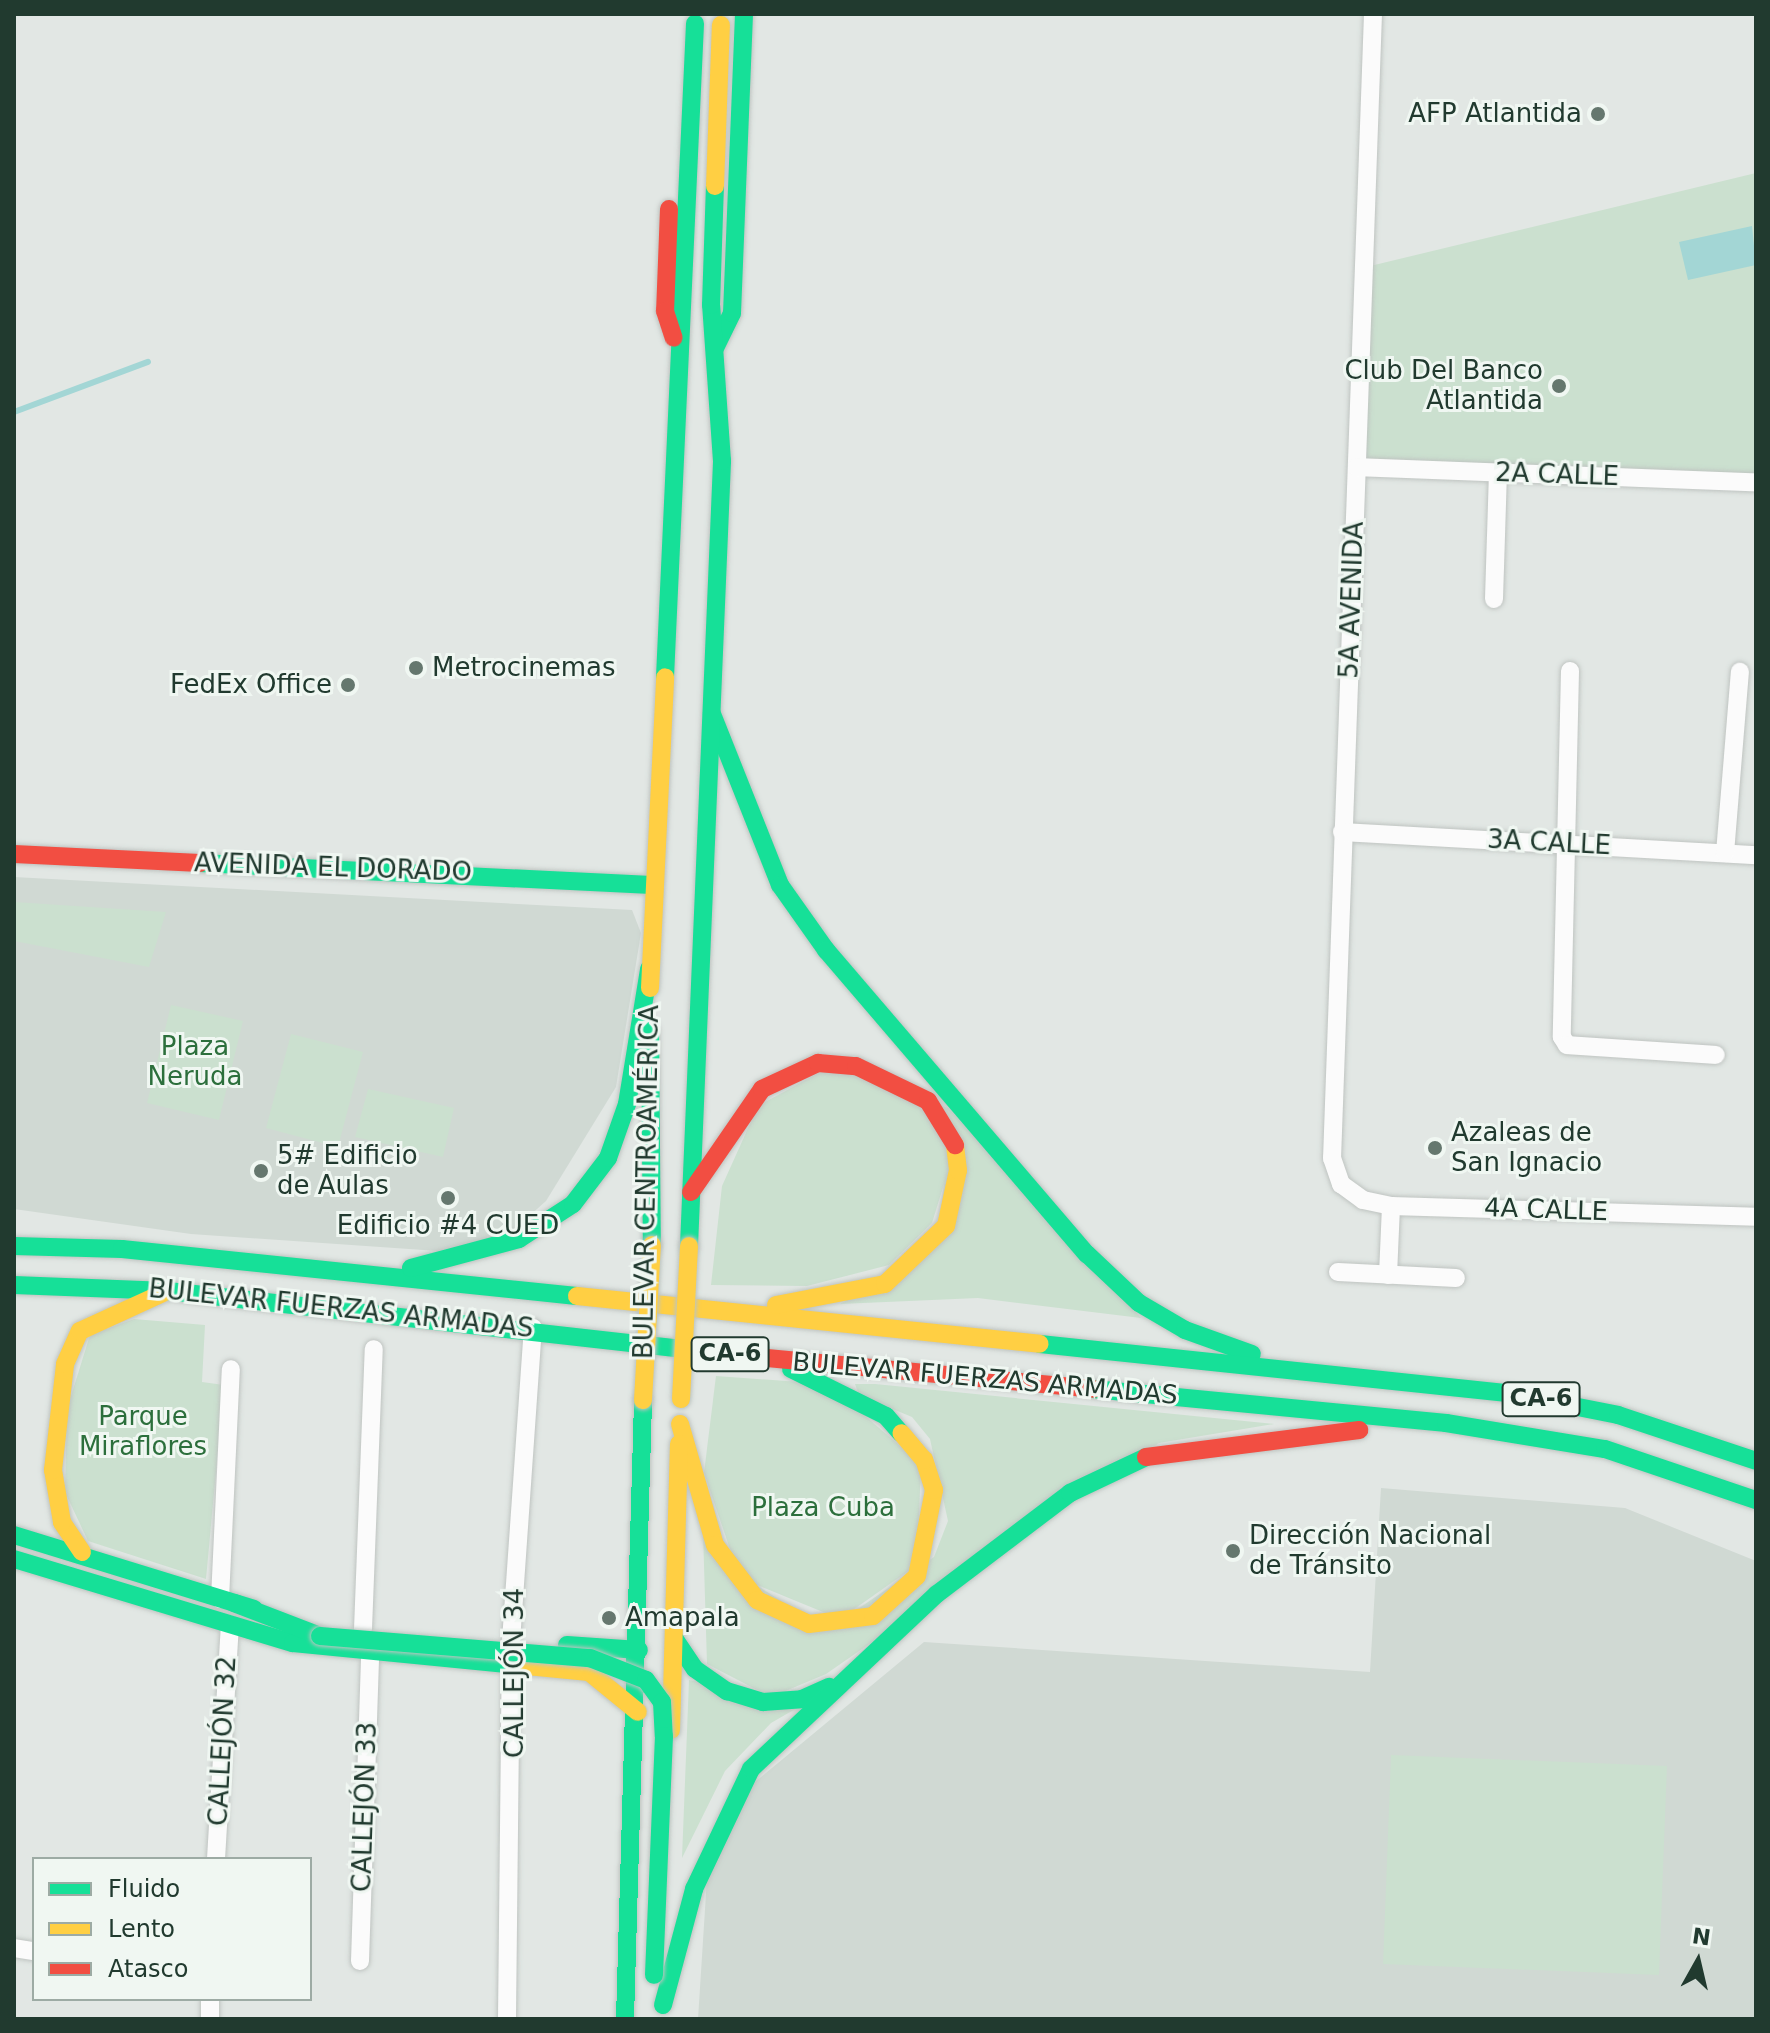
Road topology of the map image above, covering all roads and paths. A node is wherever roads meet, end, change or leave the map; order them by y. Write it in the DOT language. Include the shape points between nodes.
graph roads {
  1 [pos="677,14"];
  2 [pos="744,14"];
  3 [pos="754,14"];
  4 [pos="1373,14"];
  5 [pos="695,24"];
  6 [pos="721,25"];
  7 [pos="744,72"];
  8 [pos="676,346"];
  9 [pos="714,349"];
  10 [pos="1357,467"];
  11 [pos="1498,473"];
  12 [pos="1756,482"];
  13 [pos="1494,599"];
  14 [pos="1570,671"];
  15 [pos="1740,672"];
  16 [pos="712,714"];
  17 [pos="1342,832"];
  18 [pos="1566,845"];
  19 [pos="1725,853"];
  20 [pos="14,854"];
  21 [pos="1756,855"];
  22 [pos="651,885"];
  23 [pos="649,969"];
  24 [pos="1716,1055"];
  25 [pos="1341,1184"];
  26 [pos="691,1192"];
  27 [pos="1391,1206"];
  28 [pos="1756,1217"];
  29 [pos="14,1246"];
  30 [pos="1338,1272"];
  31 [pos="381,1274"];
  32 [pos="1388,1275"];
  33 [pos="1456,1278"];
  34 [pos="14,1285"];
  35 [pos="168,1291"];
  36 [pos="744,1312"];
  37 [pos="533,1328"];
  38 [pos="374,1349"];
  39 [pos="765,1358"];
  40 [pos="231,1369"];
  41 [pos="1318,1374"];
  42 [pos="1446,1423"];
  43 [pos="680,1424"];
  44 [pos="1756,1461"];
  45 [pos="1756,1500"];
  46 [pos="14,1535"];
  47 [pos="82,1552"];
  48 [pos="14,1559"];
  49 [pos="78,1572"];
  50 [pos="227,1601"];
  51 [pos="230,1624"];
  52 [pos="363,1629"];
  53 [pos="674,1638"];
  54 [pos="511,1641"];
  55 [pos="639,1650"];
  56 [pos="370,1654"];
  57 [pos="516,1666"];
  58 [pos="836,1684"];
  59 [pos="638,1712"];
  60 [pos="213,1856"];
  61 [pos="360,1961"];
  62 [pos="663,2012"];
  63 [pos="507,2019"];
  64 [pos="625,2019"];
  1 -- 8 [label="main road, BULEVAR CENTROAMÉRICA" via="665,311"];
  2 -- 7 [label="main road"];
  3 -- 7 [label="main road"];
  4 -- 10 [label="street, 5A AVENIDA"];
  5 -- 8 [label="main road, BULEVAR CENTROAMÉRICA" via="685,301"];
  6 -- 9 [label="main road, BULEVAR CENTROAMÉRICA"];
  7 -- 9 [label="main road" via="732,313"];
  8 -- 22 [label="main road, BULEVAR CENTROAMÉRICA"];
  9 -- 16 [label="main road, BULEVAR CENTROAMÉRICA" via="722,461"];
  10 -- 11 [label="street, 2A CALLE"];
  10 -- 17 [label="street, 5A AVENIDA"];
  11 -- 12 [label="street, 2A CALLE"];
  11 -- 13 [label="street"];
  14 -- 18 [label="street"];
  15 -- 19 [label="street"];
  16 -- 26 [label="main road, BULEVAR CENTROAMÉRICA"];
  16 -- 41 [label="main road" via="780,885 826,950 1087,1254 1139,1303 1185,1330"];
  17 -- 18 [label="street, 3A CALLE"];
  17 -- 25 [label="street, 5A AVENIDA" via="1332,1158"];
  18 -- 19 [label="street, 3A CALLE"];
  18 -- 24 [label="street" via="1564,1042"];
  19 -- 21 [label="street, 3A CALLE"];
  20 -- 22 [label="main road, AVENIDA EL DORADO"];
  22 -- 23 [label="main road, BULEVAR CENTROAMÉRICA"];
  23 -- 31 [label="main road" via="627,1104 608,1158 573,1204 519,1239"];
  23 -- 55 [label="main road, BULEVAR CENTROAMÉRICA, bridge" via="652,1245 643,1400"];
  25 -- 27 [label="street, 4A CALLE" via="1363,1200"];
  26 -- 36 [label="main road" via="762,1089 818,1063 895,1080 928,1101 955,1145 958,1170 946,1226 885,1284"];
  26 -- 43 [label="main road, BULEVAR CENTROAMÉRICA, bridge"];
  27 -- 28 [label="street, 4A CALLE"];
  27 -- 32 [label="street"];
  29 -- 31 [label="main road, BULEVAR FUERZAS ARMADAS / CA-6"];
  30 -- 32 [label="street"];
  31 -- 36 [label="main road, BULEVAR FUERZAS ARMADAS / CA-6"];
  32 -- 33 [label="street"];
  34 -- 35 [label="main road, BULEVAR FUERZAS ARMADAS / CA-6"];
  35 -- 37 [label="main road, BULEVAR FUERZAS ARMADAS / CA-6"];
  35 -- 47 [label="main road" via="80,1331 65,1364 53,1470 62,1522"];
  36 -- 41 [label="main road, BULEVAR FUERZAS ARMADAS / CA-6"];
  37 -- 39 [label="main road, BULEVAR FUERZAS ARMADAS / CA-6"];
  37 -- 54 [label="street, CALLEJÓN 34"];
  38 -- 52 [label="street"];
  39 -- 42 [label="main road, BULEVAR FUERZAS ARMADAS / CA-6"];
  39 -- 43 [label="main road" via="886,1416 924,1460 934,1490 926,1555 917,1576 873,1616 809,1624 782,1616 745,1589 715,1545"];
  40 -- 50 [label="street"];
  41 -- 44 [label="main road, BULEVAR FUERZAS ARMADAS / CA-6" via="1565,1403"];
  42 -- 45 [label="main road, BULEVAR FUERZAS ARMADAS / CA-6" via="1605,1449"];
  42 -- 58 [label="main road" via="1194,1444 1153,1454 1070,1493 937,1594"];
  43 -- 53 [label="main road, BULEVAR CENTROAMÉRICA"];
  46 -- 47 [label="main road"];
  47 -- 49 [label="street"];
  47 -- 50 [label="main road"];
  48 -- 49 [label="main road"];
  49 -- 51 [label="main road"];
  50 -- 52 [label="main road"];
  50 -- 62 [label="main road, bridge" via="320,1636 590,1658 646,1680 662,1702 664,1736 654,1975"];
  51 -- 56 [label="main road" via="293,1643"];
  51 -- 60 [label="street, CALLEJÓN 32"];
  52 -- 54 [label="main road"];
  53 -- 58 [label="main road" via="695,1669 739,1695 802,1699"];
  53 -- 62 [label="main road, BULEVAR CENTROAMÉRICA"];
  54 -- 55 [label="main road"];
  54 -- 57 [label="street, CALLEJÓN 34"];
  55 -- 59 [label="main road, BULEVAR CENTROAMÉRICA"];
  56 -- 57 [label="main road"];
  56 -- 61 [label="street, CALLEJÓN 33"];
  57 -- 59 [label="main road" via="589,1672"];
  57 -- 63 [label="street, CALLEJÓN 34"];
  58 -- 62 [label="main road" via="751,1769 694,1889"];
  59 -- 64 [label="main road, BULEVAR CENTROAMÉRICA"];
}
